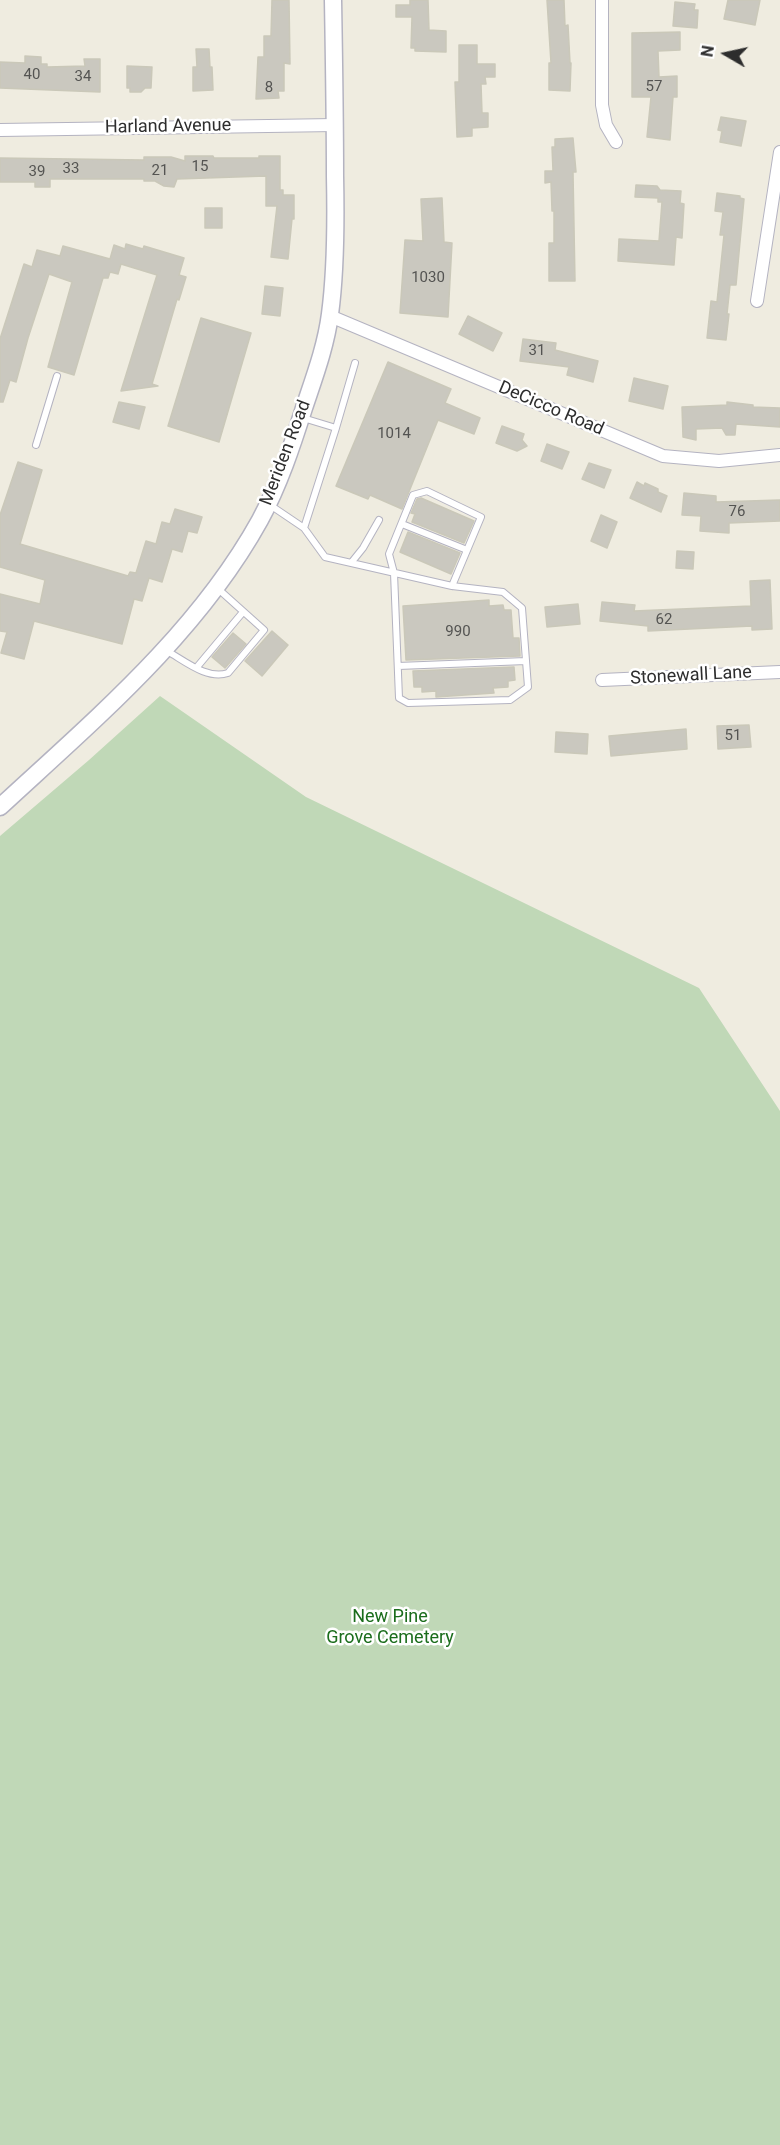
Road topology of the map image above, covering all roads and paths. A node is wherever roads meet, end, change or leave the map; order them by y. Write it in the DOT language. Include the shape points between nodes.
graph roads {
  1 [pos="333,0"];
  2 [pos="602,0"];
  3 [pos="335,125"];
  4 [pos="0,130"];
  5 [pos="616,142"];
  6 [pos="780,152"];
  7 [pos="757,301"];
  8 [pos="330,316"];
  9 [pos="355,363"];
  10 [pos="57,376"];
  11 [pos="301,418"];
  12 [pos="336,428"];
  13 [pos="36,445"];
  14 [pos="780,454"];
  15 [pos="267,502"];
  16 [pos="379,520"];
  17 [pos="402,524"];
  18 [pos="304,528"];
  19 [pos="467,550"];
  20 [pos="351,563"];
  21 [pos="394,573"];
  22 [pos="452,586"];
  23 [pos="215,587"];
  24 [pos="243,612"];
  25 [pos="164,649"];
  26 [pos="526,661"];
  27 [pos="398,666"];
  28 [pos="197,667"];
  29 [pos="780,672"];
  30 [pos="602,680"];
  31 [pos="0,807"];
  1 -- 3 [label="main road, Meriden Road"];
  2 -- 5 [label="street" via="602,105 606,125"];
  3 -- 4 [label="street, Harland Avenue"];
  3 -- 8 [label="main road, Meriden Road"];
  6 -- 7 [label="street"];
  8 -- 11 [label="main road, Meriden Road"];
  8 -- 14 [label="street, DeCicco Road" via="663,456 719,461"];
  9 -- 12 [label="lane"];
  10 -- 13 [label="lane"];
  11 -- 12 [label="lane"];
  11 -- 15 [label="main road, Meriden Road"];
  12 -- 18 [label="lane"];
  15 -- 18 [label="lane"];
  15 -- 23 [label="main road, Meriden Road" via="246,543"];
  16 -- 20 [label="lane"];
  17 -- 19 [label="lane"];
  17 -- 19 [label="lane" via="413,495 427,491 481,517"];
  17 -- 21 [label="lane" via="389,554"];
  18 -- 20 [label="lane" via="325,557"];
  19 -- 22 [label="lane"];
  20 -- 21 [label="lane"];
  21 -- 22 [label="lane"];
  21 -- 27 [label="lane"];
  22 -- 26 [label="lane" via="502,592 522,608"];
  23 -- 24 [label="lane"];
  23 -- 25 [label="main road, Meriden Road"];
  24 -- 28 [label="lane"];
  24 -- 28 [label="lane" via="264,630 228,674 220,676"];
  25 -- 28 [label="lane"];
  25 -- 31 [label="main road, Meriden Road"];
  26 -- 27 [label="lane"];
  26 -- 27 [label="lane" via="528,687 510,700 408,703 399,698"];
  29 -- 30 [label="street, Stonewall Lane"];
}
